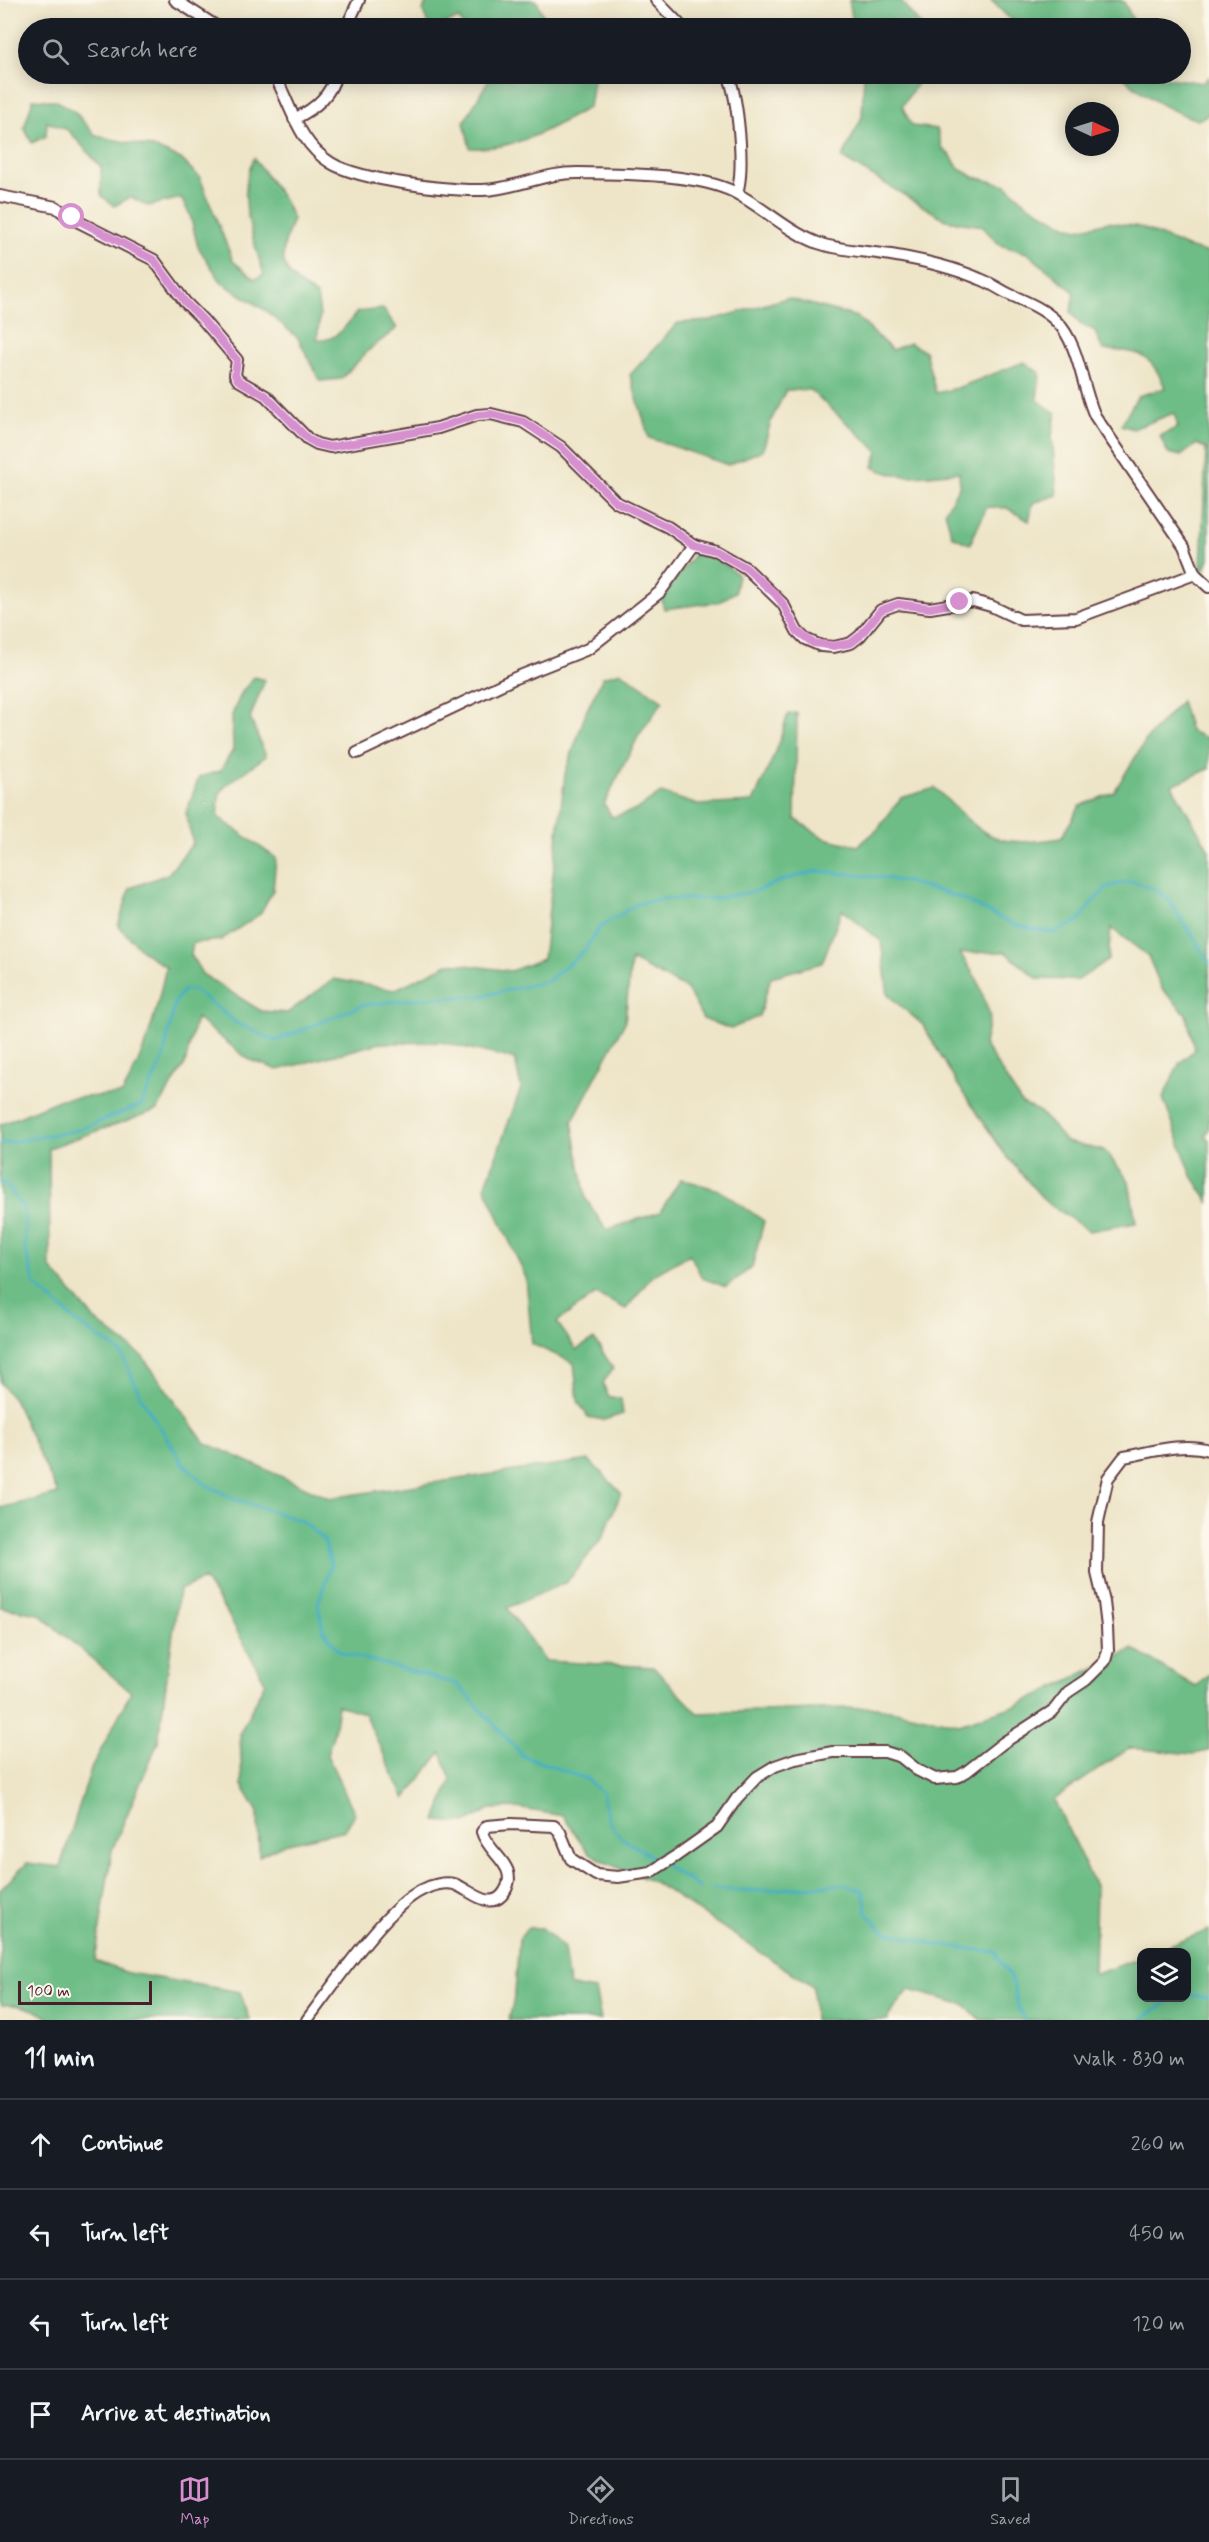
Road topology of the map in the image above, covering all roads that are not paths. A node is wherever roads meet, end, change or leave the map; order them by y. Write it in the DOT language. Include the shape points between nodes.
graph roads {
  1 [pos="175,0"];
  2 [pos="359,0"];
  3 [pos="656,0"];
  4 [pos="203,18"];
  5 [pos="351,18"];
  6 [pos="673,18"];
  7 [pos="278,84"];
  8 [pos="331,84"];
  9 [pos="731,84"];
  10 [pos="294,119"];
  11 [pos="737,194"];
  12 [pos="0,196"];
  13 [pos="694,545"];
  14 [pos="1195,574"];
  15 [pos="1209,587"];
  16 [pos="357,753"];
  17 [pos="1209,1450"];
  18 [pos="308,2020"];
  1 -- 4 [label="street"];
  2 -- 5 [label="street"];
  3 -- 6 [label="street"];
  7 -- 10 [label="street"];
  8 -- 10 [label="street" via="311,111"];
  9 -- 11 [label="street" via="741,170"];
  10 -- 11 [label="street" via="308,143 331,163 357,174 431,187 491,190 552,174 578,173 700,181"];
  11 -- 14 [label="street" via="817,243 964,272 1026,302 1058,323 1075,352 1095,416 1184,546"];
  12 -- 13 [label="street" via="56,207 154,260 237,360 238,380 266,396 317,444 330,447 366,443 438,428 477,415 509,417 524,422 561,447 616,502 668,527"];
  13 -- 14 [label="street" via="716,551 746,568 783,604 797,631 821,646 851,643 881,610 898,604 930,608 973,602 1021,621 1076,618"];
  13 -- 16 [label="street" via="660,592 588,649 515,678"];
  14 -- 15 [label="street"];
  17 -- 18 [label="street" via="1175,1447 1124,1457 1108,1478 1098,1522 1097,1573 1104,1602 1108,1650 1105,1661 1068,1692 1054,1710 957,1777 929,1777 901,1757 885,1752 833,1752 795,1759 757,1776 717,1827 676,1856 651,1872 618,1877 597,1875 571,1859 554,1826 487,1826 482,1832 484,1840 509,1870 510,1881 504,1893 490,1901 451,1884 440,1884 409,1898 381,1925"];
}
